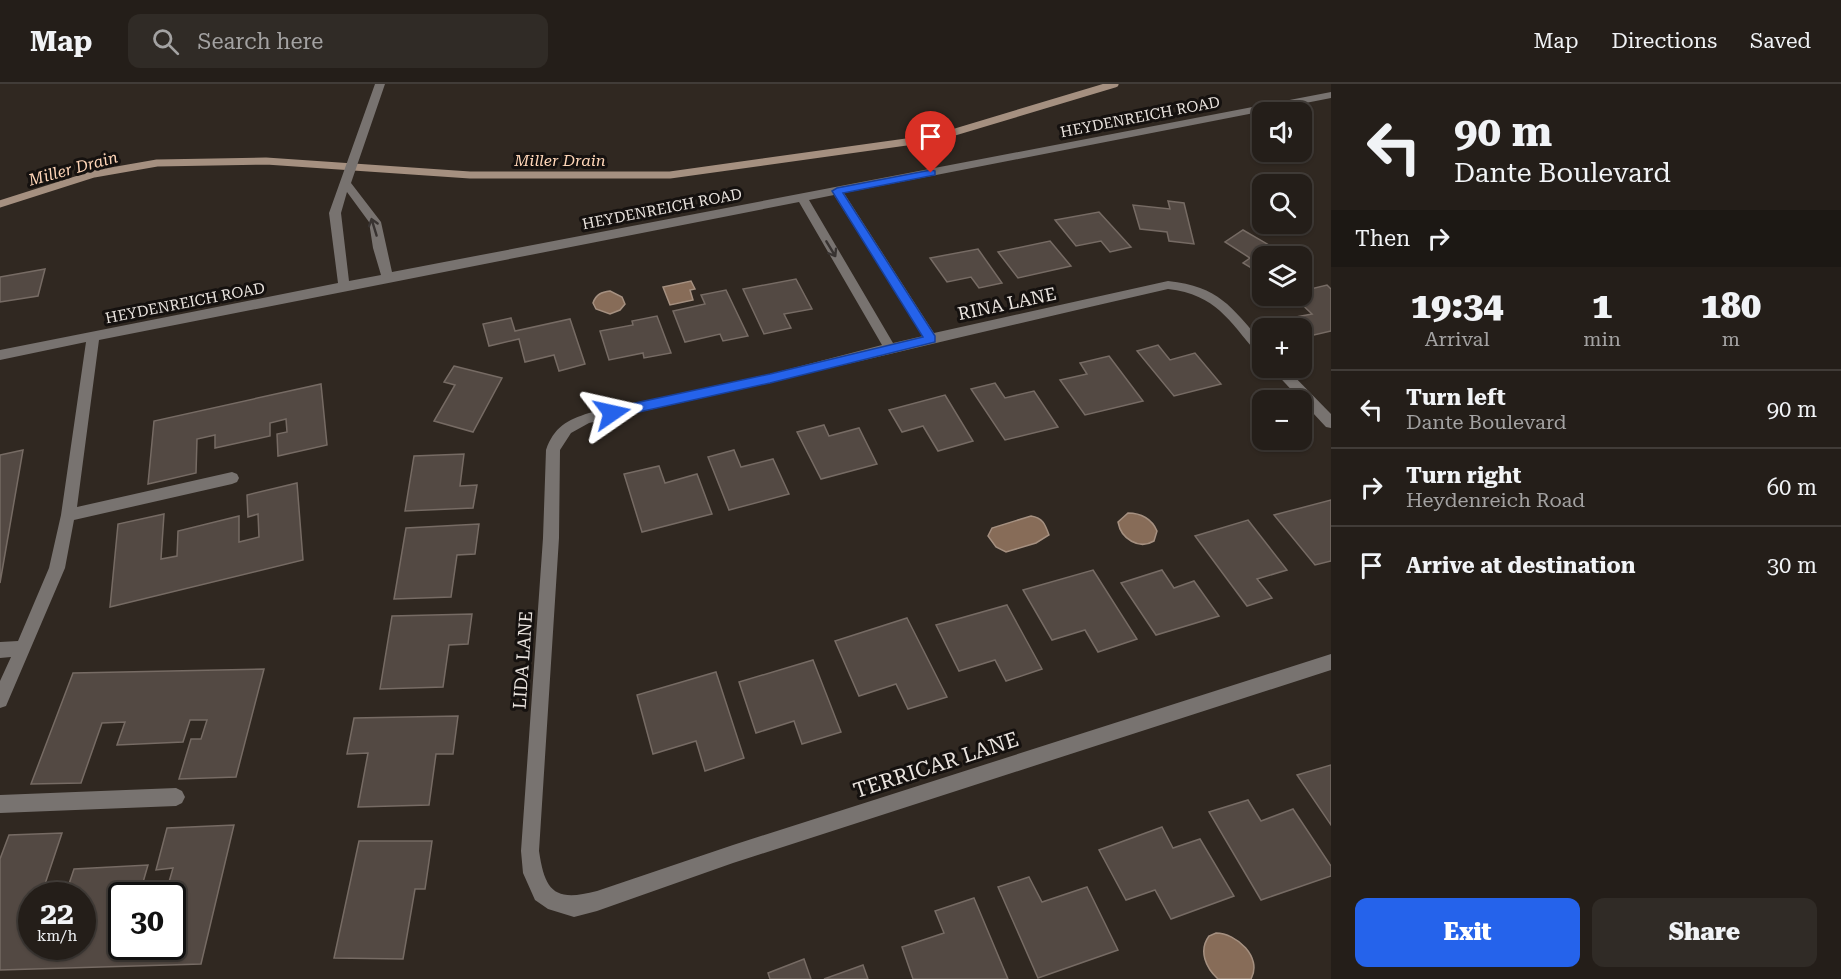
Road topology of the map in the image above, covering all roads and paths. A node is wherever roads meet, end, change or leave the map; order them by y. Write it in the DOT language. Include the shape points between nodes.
graph roads {
  1 [pos="380,84"];
  2 [pos="1331,95"];
  3 [pos="346,183"];
  4 [pos="837,191"];
  5 [pos="802,198"];
  6 [pos="388,278"];
  7 [pos="344,286"];
  8 [pos="93,337"];
  9 [pos="931,339"];
  10 [pos="1252,339"];
  11 [pos="890,348"];
  12 [pos="0,355"];
  13 [pos="1288,378"];
  14 [pos="576,422"];
  15 [pos="1331,423"];
  16 [pos="232,478"];
  17 [pos="68,515"];
  18 [pos="22,648"];
  19 [pos="0,650"];
  20 [pos="1331,662"];
  21 [pos="0,700"];
  22 [pos="176,797"];
  23 [pos="0,804"];
  24 [pos="555,902"];
  1 -- 3 [label="street"];
  2 -- 4 [label="street, HEYDENREICH ROAD"];
  6 -- 3 [label="street, one-way" via="375,222"];
  3 -- 7 [label="street" via="335,213"];
  4 -- 5 [label="street, HEYDENREICH ROAD"];
  4 -- 9 [label="street"];
  5 -- 6 [label="street, HEYDENREICH ROAD"];
  5 -- 11 [label="street, one-way"];
  6 -- 7 [label="street, HEYDENREICH ROAD"];
  7 -- 8 [label="street, HEYDENREICH ROAD"];
  8 -- 12 [label="street, HEYDENREICH ROAD"];
  8 -- 17 [label="street"];
  9 -- 10 [label="street, RINA LANE" via="1168,285 1201,290 1225,307"];
  9 -- 11 [label="street, RINA LANE"];
  11 -- 14 [label="street, RINA LANE"];
  13 -- 15 [label="street"];
  14 -- 24 [label="street, LIDA LANE" via="563,428 553,450 551,538 530,851 533,873 542,893"];
  16 -- 17 [label="street"];
  17 -- 18 [label="street" via="57,568"];
  18 -- 19 [label="street"];
  18 -- 21 [label="street"];
  20 -- 24 [label="street, TERRICAR LANE" via="597,901 574,907"];
  22 -- 23 [label="street"];
}
